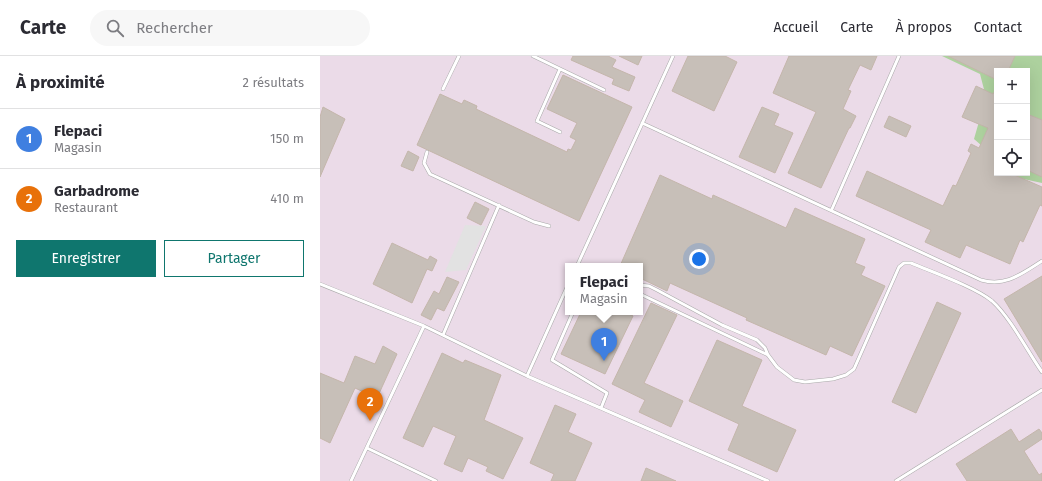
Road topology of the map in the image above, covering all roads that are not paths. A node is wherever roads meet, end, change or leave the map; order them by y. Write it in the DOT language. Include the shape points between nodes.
graph roads {
  1 [pos="459,56"];
  2 [pos="533,56"];
  3 [pos="673,56"];
  4 [pos="899,56"];
  5 [pos="560,69"];
  6 [pos="443,89"];
  7 [pos="604,90"];
  8 [pos="642,123"];
  9 [pos="560,132"];
  10 [pos="427,152"];
  11 [pos="499,205"];
  12 [pos="832,209"];
  13 [pos="549,226"];
  14 [pos="1042,261"];
  15 [pos="578,263"];
  16 [pos="320,284"];
  17 [pos="643,285"];
  18 [pos="565,292"];
  19 [pos="643,295"];
  20 [pos="572,315"];
  21 [pos="424,326"];
  22 [pos="443,335"];
  23 [pos="768,355"];
  24 [pos="1042,372"];
  25 [pos="527,376"];
  26 [pos="1042,390"];
  27 [pos="601,408"];
  28 [pos="367,448"];
  29 [pos="351,481"];
  30 [pos="436,481"];
  31 [pos="768,481"];
  32 [pos="896,481"];
  1 -- 6 [label="lane"];
  2 -- 5 [label="lane"];
  3 -- 8 [label="lane"];
  4 -- 12 [label="lane"];
  5 -- 7 [label="lane"];
  5 -- 9 [label="lane" via="537,121"];
  8 -- 12 [label="lane"];
  8 -- 15 [label="lane"];
  10 -- 11 [label="lane" via="424,162 430,174"];
  11 -- 13 [label="lane" via="534,222"];
  11 -- 22 [label="lane"];
  12 -- 14 [label="lane" via="980,280 1006,281"];
  16 -- 21 [label="lane"];
  17 -- 23 [label="lane" via="758,340"];
  18 -- 25 [label="lane"];
  19 -- 23 [label="lane"];
  20 -- 27 [label="lane" via="552,360 607,393"];
  21 -- 22 [label="lane"];
  21 -- 28 [label="lane"];
  22 -- 25 [label="lane"];
  23 -- 24 [label="lane" via="777,367 794,380 816,381 851,373 858,363 899,268 907,262 992,301"];
  25 -- 27 [label="lane"];
  26 -- 32 [label="lane"];
  27 -- 31 [label="lane"];
  28 -- 29 [label="lane"];
  28 -- 30 [label="lane"];
}
